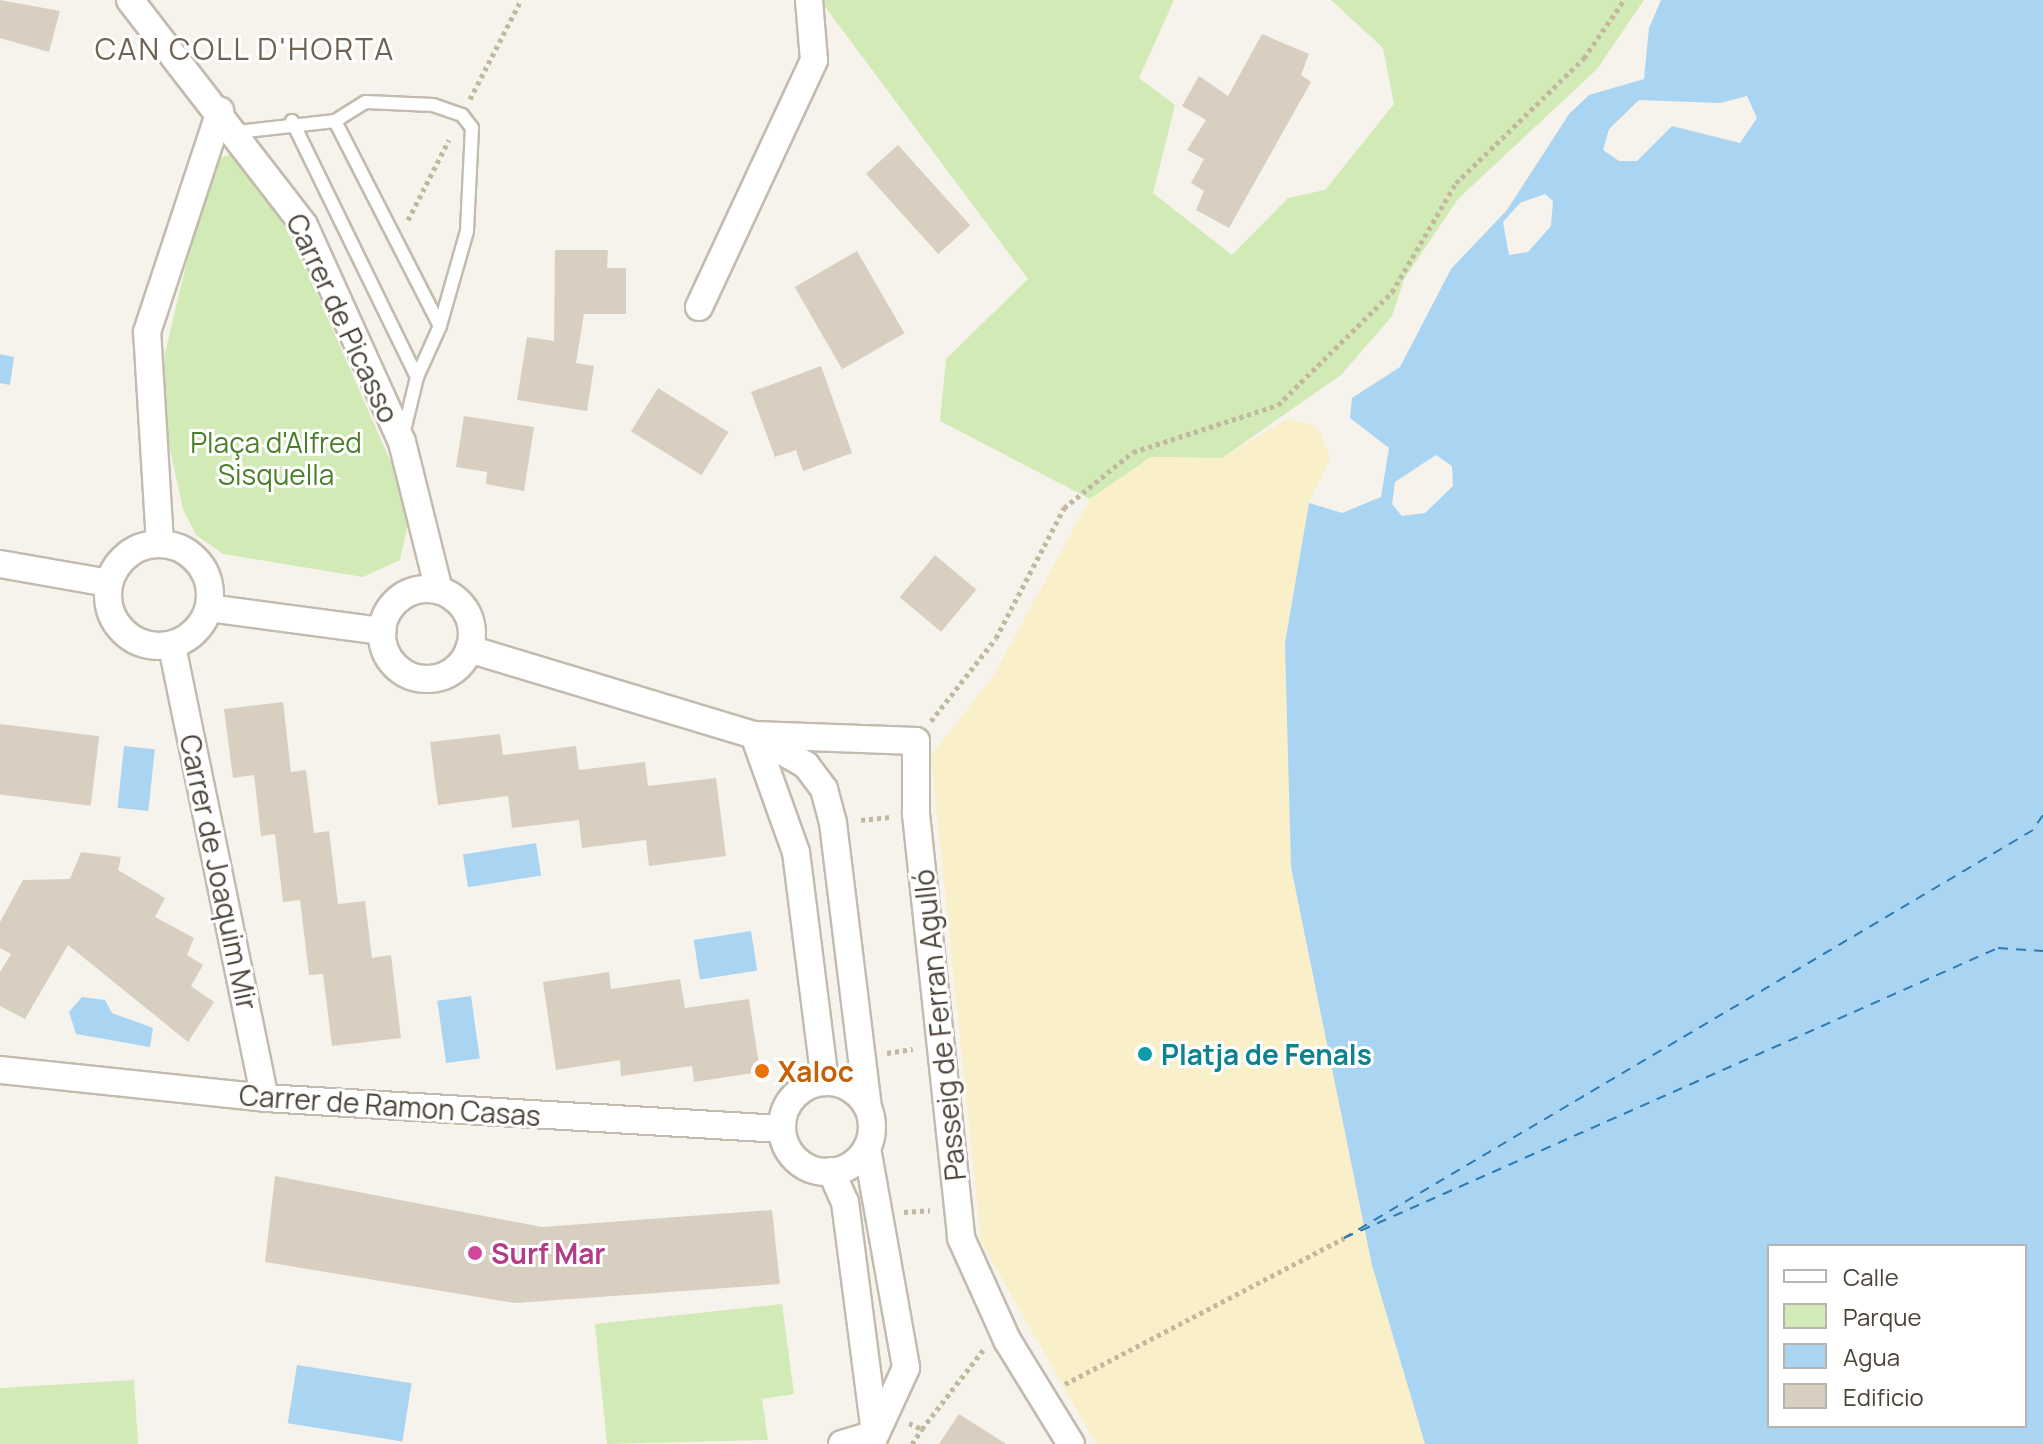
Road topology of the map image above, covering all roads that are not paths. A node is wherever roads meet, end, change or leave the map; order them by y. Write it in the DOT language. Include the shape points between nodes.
graph roads {
  1 [pos="130,0"];
  2 [pos="809,0"];
  3 [pos="220,111"];
  4 [pos="292,121"];
  5 [pos="335,121"];
  6 [pos="237,132"];
  7 [pos="699,307"];
  8 [pos="440,326"];
  9 [pos="417,377"];
  10 [pos="402,442"];
  11 [pos="160,543"];
  12 [pos="0,564"];
  13 [pos="109,583"];
  14 [pos="439,590"];
  15 [pos="209,608"];
  16 [pos="382,631"];
  17 [pos="172,646"];
  18 [pos="469,649"];
  19 [pos="754,735"];
  20 [pos="0,1070"];
  21 [pos="825,1082"];
  22 [pos="265,1098"];
  23 [pos="868,1107"];
  24 [pos="781,1129"];
  25 [pos="867,1148"];
  26 [pos="831,1171"];
  27 [pos="877,1430"];
  28 [pos="842,1444"];
  29 [pos="1071,1444"];
  1 -- 3 [label="street, Carrer de Picasso"];
  2 -- 7 [label="street" via="814,60"];
  3 -- 6 [label="street, Carrer de Picasso"];
  3 -- 11 [label="street" via="147,332"];
  4 -- 5 [label="lane"];
  4 -- 6 [label="lane"];
  4 -- 9 [label="lane"];
  5 -- 8 [label="lane"];
  5 -- 8 [label="lane" via="366,102 433,105 462,115 472,128 467,231"];
  6 -- 10 [label="street, Carrer de Picasso" via="304,225"];
  8 -- 9 [label="lane"];
  9 -- 10 [label="lane"];
  10 -- 14 [label="street, Carrer de Picasso"];
  11 -- 13 [label="street" via="128,554"];
  11 -- 15 [label="street" via="200,564"];
  12 -- 13 [label="street"];
  13 -- 17 [label="street" via="113,618 123,632 137,643"];
  14 -- 16 [label="street" via="401,597"];
  14 -- 18 [label="street" via="470,620"];
  15 -- 16 [label="street"];
  15 -- 17 [label="street" via="196,632"];
  16 -- 18 [label="street" via="389,659 425,679 452,671"];
  17 -- 22 [label="street, Carrer de Joaquim Mir"];
  18 -- 19 [label="street"];
  19 -- 21 [label="street" via="796,852"];
  19 -- 23 [label="street" via="806,765 824,789 833,823"];
  19 -- 29 [label="street, Passeig de Ferran Agulló" via="916,741 916,814 961,1238 1001,1327"];
  20 -- 22 [label="street, Carrer de Ramon Casas"];
  21 -- 23 [label="street" via="856,1091"];
  21 -- 24 [label="street" via="794,1095"];
  22 -- 24 [label="street, Carrer de Ramon Casas"];
  23 -- 25 [label="street"];
  24 -- 26 [label="street" via="802,1165"];
  25 -- 26 [label="street" via="856,1162"];
  25 -- 27 [label="street" via="906,1368"];
  26 -- 27 [label="street" via="845,1202"];
  27 -- 28 [label="street"];
}
